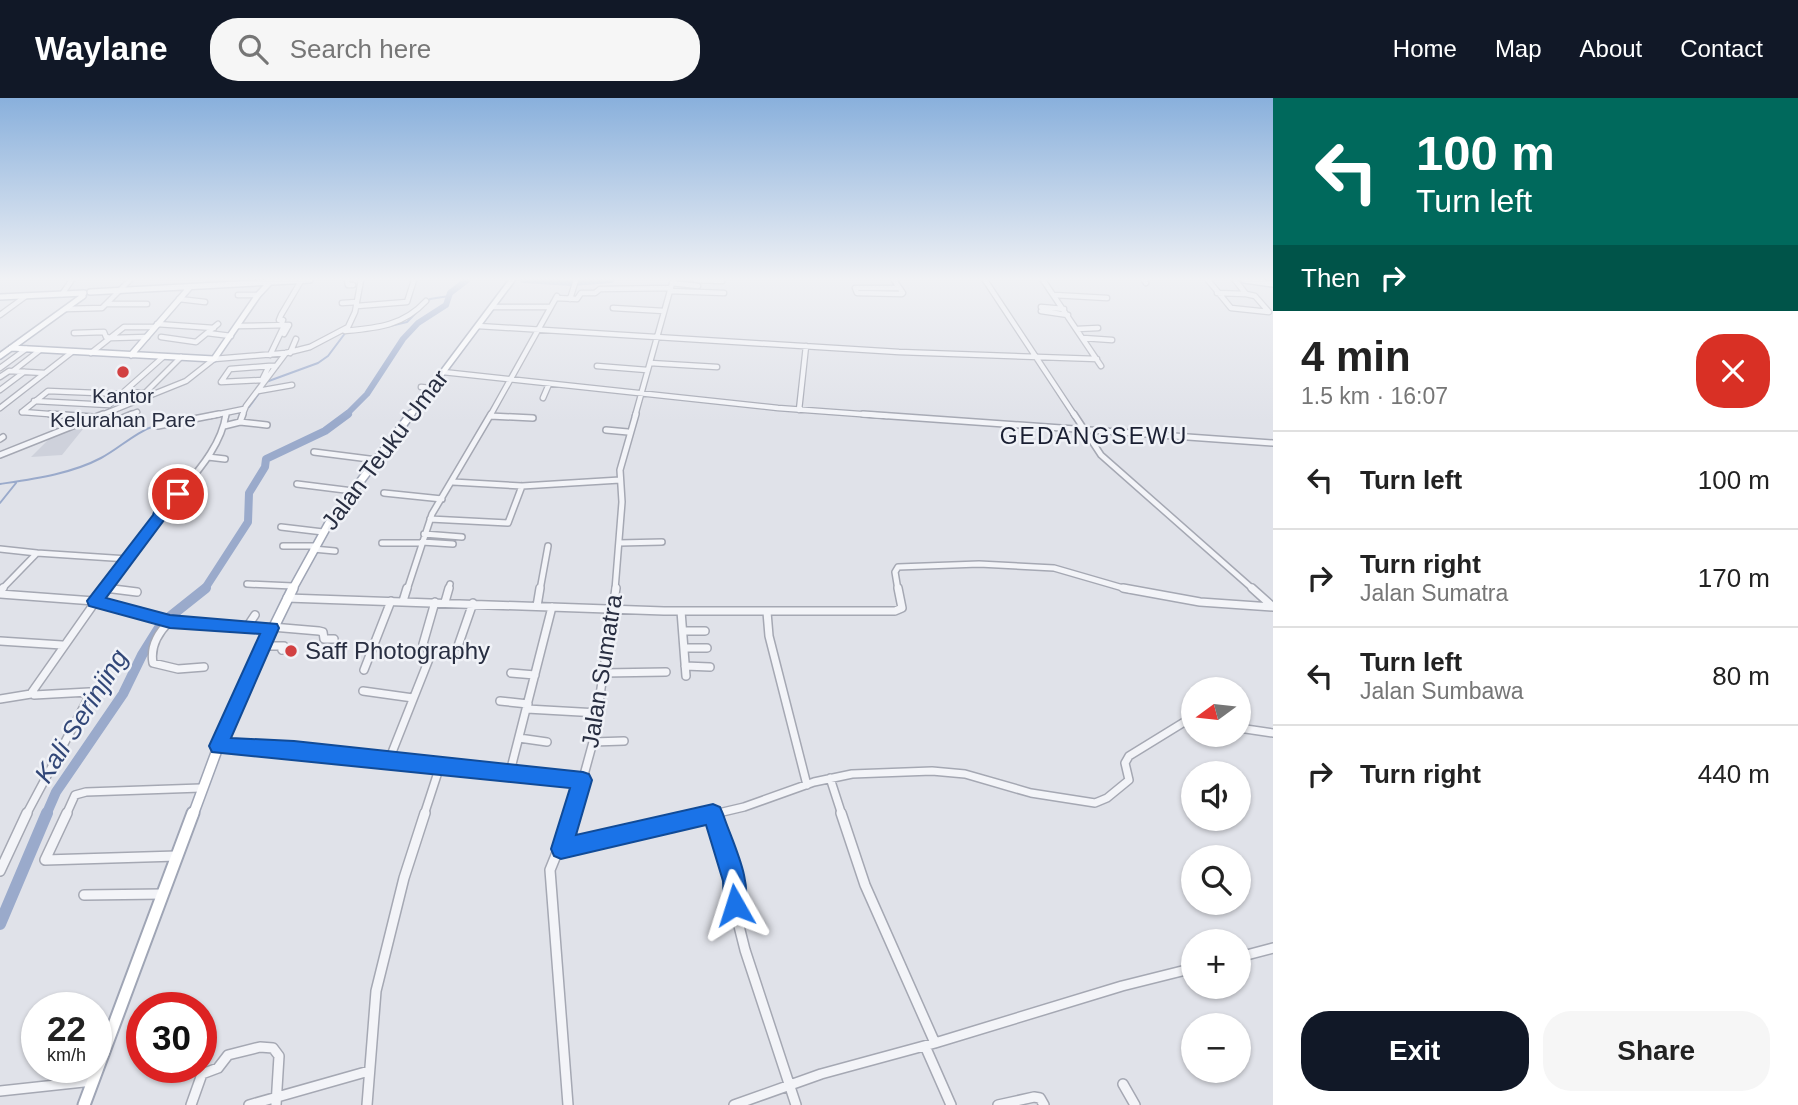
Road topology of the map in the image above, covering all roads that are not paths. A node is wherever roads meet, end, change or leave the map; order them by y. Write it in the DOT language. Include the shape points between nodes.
graph roads {
  1 [pos="41,327"];
  2 [pos="124,327"];
  3 [pos="155,327"];
  4 [pos="215,327"];
  5 [pos="237,327"];
  6 [pos="282,327"];
  7 [pos="288,327"];
  8 [pos="346,327"];
  9 [pos="370,327"];
  10 [pos="477,327"];
  11 [pos="492,327"];
  12 [pos="538,327"];
  13 [pos="660,327"];
  14 [pos="1017,327"];
  15 [pos="1098,328"];
  16 [pos="1077,329"];
  17 [pos="536,330"];
  18 [pos="343,331"];
  19 [pos="74,333"];
  20 [pos="207,333"];
  21 [pos="284,334"];
  22 [pos="231,336"];
  23 [pos="657,336"];
  24 [pos="147,337"];
  25 [pos="161,337"];
  26 [pos="111,338"];
  27 [pos="1083,338"];
  28 [pos="296,339"];
  29 [pos="1112,340"];
  30 [pos="806,346"];
  31 [pos="11,348"];
  32 [pos="26,349"];
  33 [pos="40,349"];
  34 [pos="72,352"];
  35 [pos="91,353"];
  36 [pos="286,354"];
  37 [pos="131,355"];
  38 [pos="270,355"];
  39 [pos="0,356"];
  40 [pos="163,356"];
  41 [pos="1036,356"];
  42 [pos="181,357"];
  43 [pos="254,357"];
  44 [pos="214,359"];
  45 [pos="239,359"];
  46 [pos="1097,359"];
  47 [pos="269,366"];
  48 [pos="276,366"];
  49 [pos="597,366"];
  50 [pos="649,366"];
  51 [pos="1101,366"];
  52 [pos="716,367"];
  53 [pos="0,368"];
  54 [pos="250,368"];
  55 [pos="13,371"];
  56 [pos="24,372"];
  57 [pos="443,372"];
  58 [pos="45,373"];
  59 [pos="0,377"];
  60 [pos="509,379"];
  61 [pos="242,382"];
  62 [pos="549,384"];
  63 [pos="292,385"];
  64 [pos="421,387"];
  65 [pos="430,388"];
  66 [pos="0,390"];
  67 [pos="260,391"];
  68 [pos="124,393"];
  69 [pos="145,393"];
  70 [pos="156,393"];
  71 [pos="640,394"];
  72 [pos="543,398"];
  73 [pos="34,401"];
  74 [pos="0,407"];
  75 [pos="245,408"];
  76 [pos="799,410"];
  77 [pos="137,412"];
  78 [pos="226,412"];
  79 [pos="490,416"];
  80 [pos="97,417"];
  81 [pos="533,418"];
  82 [pos="88,421"];
  83 [pos="240,422"];
  84 [pos="267,425"];
  85 [pos="158,426"];
  86 [pos="223,426"];
  87 [pos="1084,429"];
  88 [pos="606,430"];
  89 [pos="628,432"];
  90 [pos="1273,443"];
  91 [pos="314,452"];
  92 [pos="0,455"];
  93 [pos="208,457"];
  94 [pos="225,459"];
  95 [pos="377,460"];
  96 [pos="560,475"];
  97 [pos="620,480"];
  98 [pos="453,482"];
  99 [pos="561,483"];
  100 [pos="298,484"];
  101 [pos="522,486"];
  102 [pos="353,491"];
  103 [pos="384,493"];
  104 [pos="442,499"];
  105 [pos="430,519"];
  106 [pos="281,527"];
  107 [pos="323,532"];
  108 [pos="462,537"];
  109 [pos="422,539"];
  110 [pos="662,542"];
  111 [pos="382,543"];
  112 [pos="619,543"];
  113 [pos="453,544"];
  114 [pos="282,546"];
  115 [pos="548,546"];
  116 [pos="314,548"];
  117 [pos="0,549"];
  118 [pos="335,551"];
  119 [pos="37,553"];
  120 [pos="128,559"];
  121 [pos="247,584"];
  122 [pos="450,584"];
  123 [pos="293,586"];
  124 [pos="105,588"];
  125 [pos="137,592"];
  126 [pos="0,593"];
  127 [pos="287,598"];
  128 [pos="94,601"];
  129 [pos="391,601"];
  130 [pos="403,601"];
  131 [pos="435,602"];
  132 [pos="445,602"];
  133 [pos="473,603"];
  134 [pos="537,606"];
  135 [pos="552,607"];
  136 [pos="1273,607"];
  137 [pos="614,609"];
  138 [pos="681,611"];
  139 [pos="767,612"];
  140 [pos="255,615"];
  141 [pos="169,621"];
  142 [pos="247,627"];
  143 [pos="271,628"];
  144 [pos="683,631"];
  145 [pos="705,631"];
  146 [pos="334,639"];
  147 [pos="0,641"];
  148 [pos="62,645"];
  149 [pos="262,646"];
  150 [pos="458,646"];
  151 [pos="684,648"];
  152 [pos="707,648"];
  153 [pos="282,650"];
  154 [pos="685,666"];
  155 [pos="204,667"];
  156 [pos="710,667"];
  157 [pos="364,670"];
  158 [pos="666,672"];
  159 [pos="511,673"];
  160 [pos="603,673"];
  161 [pos="535,675"];
  162 [pos="686,676"];
  163 [pos="363,691"];
  164 [pos="32,694"];
  165 [pos="413,698"];
  166 [pos="0,699"];
  167 [pos="500,701"];
  168 [pos="527,707"];
  169 [pos="598,713"];
  170 [pos="1181,724"];
  171 [pos="1251,730"];
  172 [pos="1273,733"];
  173 [pos="519,738"];
  174 [pos="624,741"];
  175 [pos="547,742"];
  176 [pos="593,742"];
  177 [pos="218,746"];
  178 [pos="389,760"];
  179 [pos="440,766"];
  180 [pos="510,772"];
  181 [pos="830,778"];
  182 [pos="583,780"];
  183 [pos="807,785"];
  184 [pos="201,788"];
  185 [pos="713,814"];
  186 [pos="561,849"];
  187 [pos="177,856"];
  188 [pos="0,872"];
  189 [pos="163,894"];
  190 [pos="84,895"];
  191 [pos="1273,948"];
  192 [pos="1251,954"];
  193 [pos="1181,971"];
  194 [pos="112,1030"];
  195 [pos="930,1045"];
  196 [pos="369,1071"];
  197 [pos="74,1083"];
  198 [pos="92,1083"];
  199 [pos="1123,1084"];
  200 [pos="789,1087"];
  201 [pos="0,1091"];
  202 [pos="277,1101"];
  203 [pos="84,1105"];
  204 [pos="191,1105"];
  205 [pos="249,1105"];
  206 [pos="367,1105"];
  207 [pos="568,1105"];
  208 [pos="734,1105"];
  209 [pos="796,1105"];
  210 [pos="951,1105"];
  211 [pos="998,1105"];
  212 [pos="1044,1105"];
  213 [pos="1135,1105"];
  1 -- 31 [label="main road"];
  2 -- 26 [label="street"];
  3 -- 24 [label="main road"];
  4 -- 20 [label="street"];
  5 -- 22 [label="main road"];
  6 -- 38 [label="street"];
  7 -- 21 [label="street"];
  8 -- 18 [label="street"];
  9 -- 18 [label="street"];
  10 -- 57 [label="main road, Jalan Teuku Umar"];
  11 -- 17 [label="street"];
  12 -- 17 [label="street"];
  13 -- 23 [label="street, Jalan Sumatra"];
  14 -- 41 [label="street"];
  15 -- 16 [label="street"];
  16 -- 27 [label="street"];
  17 -- 23 [label="street"];
  17 -- 60 [label="street"];
  18 -- 36 [label="street"];
  19 -- 26 [label="street" via="104,332"];
  20 -- 22 [label="street"];
  20 -- 25 [label="street" via="196,342"];
  22 -- 44 [label="main road"];
  23 -- 30 [label="street"];
  23 -- 50 [label="street, Jalan Sumatra"];
  24 -- 26 [label="street"];
  24 -- 37 [label="main road"];
  26 -- 35 [label="street"];
  27 -- 29 [label="street"];
  27 -- 46 [label="street"];
  28 -- 36 [label="street"];
  30 -- 41 [label="street"];
  30 -- 76 [label="street"];
  31 -- 32 [label="main road"];
  31 -- 39 [label="main road"];
  32 -- 33 [label="main road"];
  32 -- 53 [label="street"];
  33 -- 34 [label="main road"];
  33 -- 55 [label="street"];
  34 -- 35 [label="main road"];
  34 -- 58 [label="street"];
  35 -- 37 [label="main road"];
  36 -- 38 [label="street"];
  36 -- 43 [label="street"];
  36 -- 67 [label="street"];
  37 -- 40 [label="main road"];
  38 -- 43 [label="street"];
  40 -- 42 [label="main road"];
  40 -- 68 [label="street"];
  41 -- 46 [label="street"];
  41 -- 87 [label="street"];
  42 -- 44 [label="main road"];
  42 -- 69 [label="street"];
  43 -- 44 [label="street"];
  43 -- 45 [label="street"];
  43 -- 54 [label="street"];
  44 -- 70 [label="street" via="186,381"];
  46 -- 51 [label="street"];
  47 -- 48 [label="street"];
  47 -- 54 [label="street"];
  47 -- 61 [label="street" via="263,380"];
  49 -- 50 [label="street"];
  50 -- 52 [label="street"];
  50 -- 71 [label="street, Jalan Sumatra"];
  54 -- 61 [label="street"];
  54 -- 61 [label="street" via="230,369 221,382"];
  55 -- 56 [label="street"];
  55 -- 59 [label="street"];
  56 -- 58 [label="street"];
  56 -- 66 [label="street"];
  57 -- 60 [label="street"];
  57 -- 65 [label="main road, Jalan Teuku Umar"];
  58 -- 74 [label="street"];
  60 -- 62 [label="street"];
  60 -- 79 [label="street"];
  62 -- 71 [label="street"];
  62 -- 72 [label="street"];
  63 -- 67 [label="street"];
  64 -- 65 [label="street"];
  65 -- 95 [label="main road, Jalan Teuku Umar"];
  67 -- 75 [label="street"];
  68 -- 69 [label="street"];
  68 -- 73 [label="street" via="49,390"];
  68 -- 73 [label="street" via="107,406"];
  69 -- 70 [label="street"];
  70 -- 80 [label="street"];
  71 -- 76 [label="street"];
  71 -- 89 [label="street, Jalan Sumatra"];
  73 -- 80 [label="street" via="22,412"];
  75 -- 78 [label="street"];
  75 -- 83 [label="street"];
  76 -- 87 [label="street"];
  77 -- 82 [label="street" via="111,423"];
  78 -- 85 [label="street"];
  78 -- 86 [label="street"];
  79 -- 81 [label="street"];
  79 -- 98 [label="street"];
  80 -- 82 [label="street"];
  82 -- 92 [label="street"];
  83 -- 84 [label="street"];
  83 -- 86 [label="street"];
  86 -- 93 [label="street"];
  87 -- 90 [label="street"];
  87 -- 136 [label="street" via="1101,455"];
  88 -- 89 [label="street"];
  89 -- 97 [label="street, Jalan Sumatra"];
  91 -- 95 [label="street"];
  93 -- 94 [label="street"];
  93 -- 120 [label="street" via="182,490 163,504 161,514"];
  95 -- 102 [label="main road, Jalan Teuku Umar"];
  96 -- 99 [label="street"];
  97 -- 99 [label="street"];
  97 -- 112 [label="street, Jalan Sumatra"];
  98 -- 101 [label="street"];
  98 -- 104 [label="street"];
  99 -- 101 [label="street"];
  100 -- 102 [label="street"];
  101 -- 105 [label="street" via="508,523"];
  102 -- 107 [label="main road, Jalan Teuku Umar"];
  103 -- 104 [label="street"];
  104 -- 105 [label="street"];
  105 -- 109 [label="street"];
  106 -- 107 [label="street"];
  107 -- 116 [label="main road, Jalan Teuku Umar"];
  108 -- 109 [label="street"];
  109 -- 111 [label="street"];
  109 -- 113 [label="street"];
  109 -- 130 [label="street"];
  110 -- 112 [label="street"];
  112 -- 137 [label="street, Jalan Sumatra"];
  114 -- 116 [label="street"];
  115 -- 134 [label="street"];
  116 -- 118 [label="street"];
  116 -- 123 [label="main road, Jalan Teuku Umar"];
  117 -- 119 [label="street"];
  119 -- 120 [label="street"];
  119 -- 126 [label="street"];
  120 -- 124 [label="street"];
  121 -- 123 [label="street"];
  122 -- 132 [label="street"];
  123 -- 127 [label="main road, Jalan Teuku Umar"];
  124 -- 125 [label="street"];
  124 -- 128 [label="street"];
  126 -- 128 [label="street"];
  127 -- 129 [label="street"];
  127 -- 143 [label="main road, Jalan Teuku Umar"];
  128 -- 141 [label="street"];
  128 -- 148 [label="street"];
  129 -- 130 [label="street"];
  129 -- 157 [label="street"];
  130 -- 131 [label="street"];
  131 -- 132 [label="street"];
  131 -- 165 [label="street" via="423,643 432,652"];
  132 -- 133 [label="street"];
  133 -- 134 [label="street"];
  133 -- 150 [label="street"];
  134 -- 135 [label="street"];
  135 -- 137 [label="street"];
  135 -- 161 [label="street"];
  136 -- 139 [label="street" via="1160,596 1054,568 979,564 898,567 902,608 897,611"];
  137 -- 138 [label="street"];
  137 -- 160 [label="street, Jalan Sumatra"];
  138 -- 139 [label="street"];
  138 -- 144 [label="street"];
  139 -- 183 [label="street"];
  140 -- 142 [label="street"];
  141 -- 142 [label="street"];
  141 -- 155 [label="street" via="156,642 150,658 153,663 178,669"];
  142 -- 143 [label="street"];
  143 -- 146 [label="street" via="319,631 324,639"];
  143 -- 149 [label="main road, Jalan Teuku Umar"];
  144 -- 145 [label="street"];
  144 -- 151 [label="street"];
  147 -- 148 [label="street"];
  148 -- 164 [label="street"];
  149 -- 153 [label="street" via="284,646"];
  149 -- 177 [label="main road, Jalan Teuku Umar"];
  151 -- 152 [label="street"];
  151 -- 154 [label="street"];
  154 -- 156 [label="street"];
  154 -- 162 [label="street"];
  158 -- 160 [label="street"];
  159 -- 161 [label="street"];
  160 -- 169 [label="street, Jalan Sumatra"];
  161 -- 168 [label="street"];
  163 -- 165 [label="street"];
  164 -- 166 [label="street"];
  164 -- 188 [label="street" via="90,694"];
  165 -- 178 [label="street"];
  167 -- 168 [label="street"];
  168 -- 169 [label="street"];
  168 -- 173 [label="street"];
  169 -- 176 [label="street, Jalan Sumatra"];
  170 -- 181 [label="street" via="1134,752 1125,763 1129,780 1095,803 1031,793 965,774 872,772"];
  171 -- 172 [label="street"];
  173 -- 175 [label="street"];
  173 -- 180 [label="street"];
  174 -- 176 [label="street"];
  176 -- 182 [label="street, Jalan Sumatra"];
  177 -- 178 [label="street"];
  177 -- 184 [label="main road, Jalan Teuku Umar"];
  178 -- 179 [label="street"];
  179 -- 180 [label="street"];
  179 -- 196 [label="street" via="385,953 372,1021"];
  180 -- 182 [label="street"];
  181 -- 183 [label="street"];
  181 -- 195 [label="street" via="865,886"];
  182 -- 186 [label="street, Jalan Sumatra"];
  183 -- 185 [label="street"];
  184 -- 187 [label="main road, Jalan Teuku Umar"];
  184 -- 187 [label="street" via="81,792 75,795 45,860"];
  185 -- 186 [label="street"];
  185 -- 200 [label="street" via="734,881 735,910 746,950"];
  186 -- 207 [label="street, Jalan Sumatra" via="552,864 550,884"];
  187 -- 189 [label="main road, Jalan Teuku Umar"];
  189 -- 190 [label="street"];
  189 -- 194 [label="main road, Jalan Teuku Umar"];
  191 -- 192 [label="street"];
  193 -- 195 [label="street"];
  195 -- 200 [label="street"];
  195 -- 210 [label="street"];
  196 -- 202 [label="street"];
  196 -- 206 [label="street"];
  197 -- 201 [label="street"];
  198 -- 203 [label="main road, Jalan Teuku Umar"];
  199 -- 213 [label="street"];
  200 -- 208 [label="street"];
  200 -- 209 [label="street"];
  202 -- 204 [label="street" via="279,1056 266,1047 228,1055 218,1068 202,1074"];
  202 -- 205 [label="street"];
  211 -- 212 [label="street" via="1034,1097"];
}
